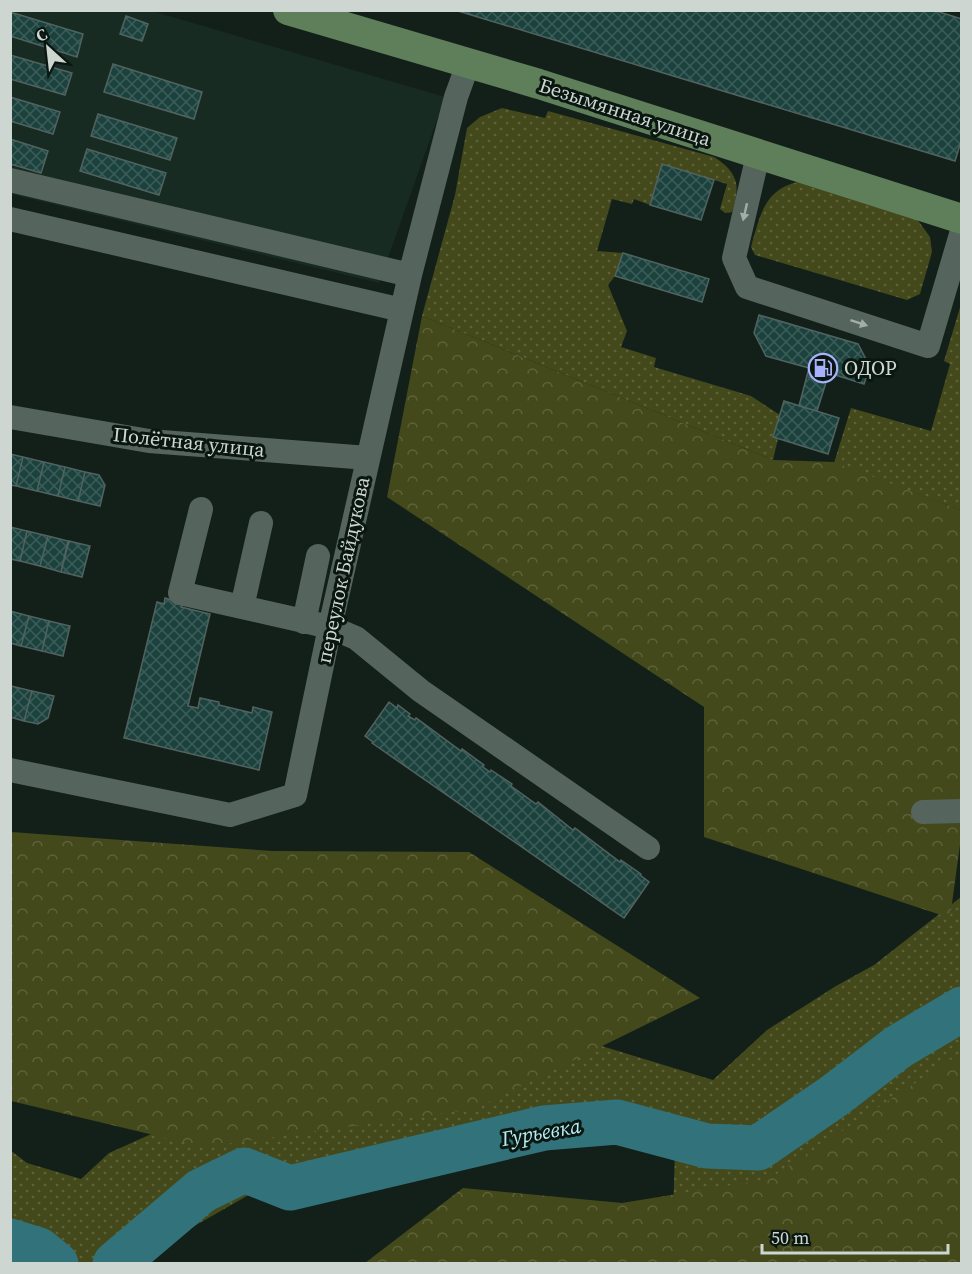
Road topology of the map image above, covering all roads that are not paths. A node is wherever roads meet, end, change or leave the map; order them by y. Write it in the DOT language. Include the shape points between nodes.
graph roads {
  1 [pos="288,10"];
  2 [pos="468,64"];
  3 [pos="758,155"];
  4 [pos="10,180"];
  5 [pos="10,219"];
  6 [pos="962,219"];
  7 [pos="962,231"];
  8 [pos="410,275"];
  9 [pos="402,310"];
  10 [pos="10,417"];
  11 [pos="368,458"];
  12 [pos="201,509"];
  13 [pos="261,523"];
  14 [pos="318,556"];
  15 [pos="242,607"];
  16 [pos="304,622"];
  17 [pos="330,627"];
  18 [pos="10,770"];
  19 [pos="962,811"];
  20 [pos="923,812"];
  21 [pos="648,848"];
  1 -- 2 [label="main road, Безымянная улица"];
  2 -- 3 [label="main road, Безымянная улица"];
  2 -- 8 [label="street, переулок Байдукова"];
  3 -- 6 [label="main road, Безымянная улица"];
  3 -- 7 [label="street, one-way" via="734,258 747,286 928,346"];
  4 -- 8 [label="street"];
  5 -- 9 [label="street"];
  8 -- 9 [label="street, переулок Байдукова"];
  9 -- 11 [label="street, переулок Байдукова"];
  10 -- 11 [label="street, Полётная улица" via="148,441"];
  11 -- 17 [label="street, переулок Байдукова"];
  12 -- 15 [label="street" via="180,592"];
  13 -- 15 [label="street"];
  14 -- 16 [label="street"];
  15 -- 16 [label="street"];
  16 -- 17 [label="street"];
  17 -- 18 [label="street, переулок Байдукова" via="295,795 230,815"];
  17 -- 21 [label="street" via="356,638 421,691"];
  19 -- 20 [label="street"];
}
